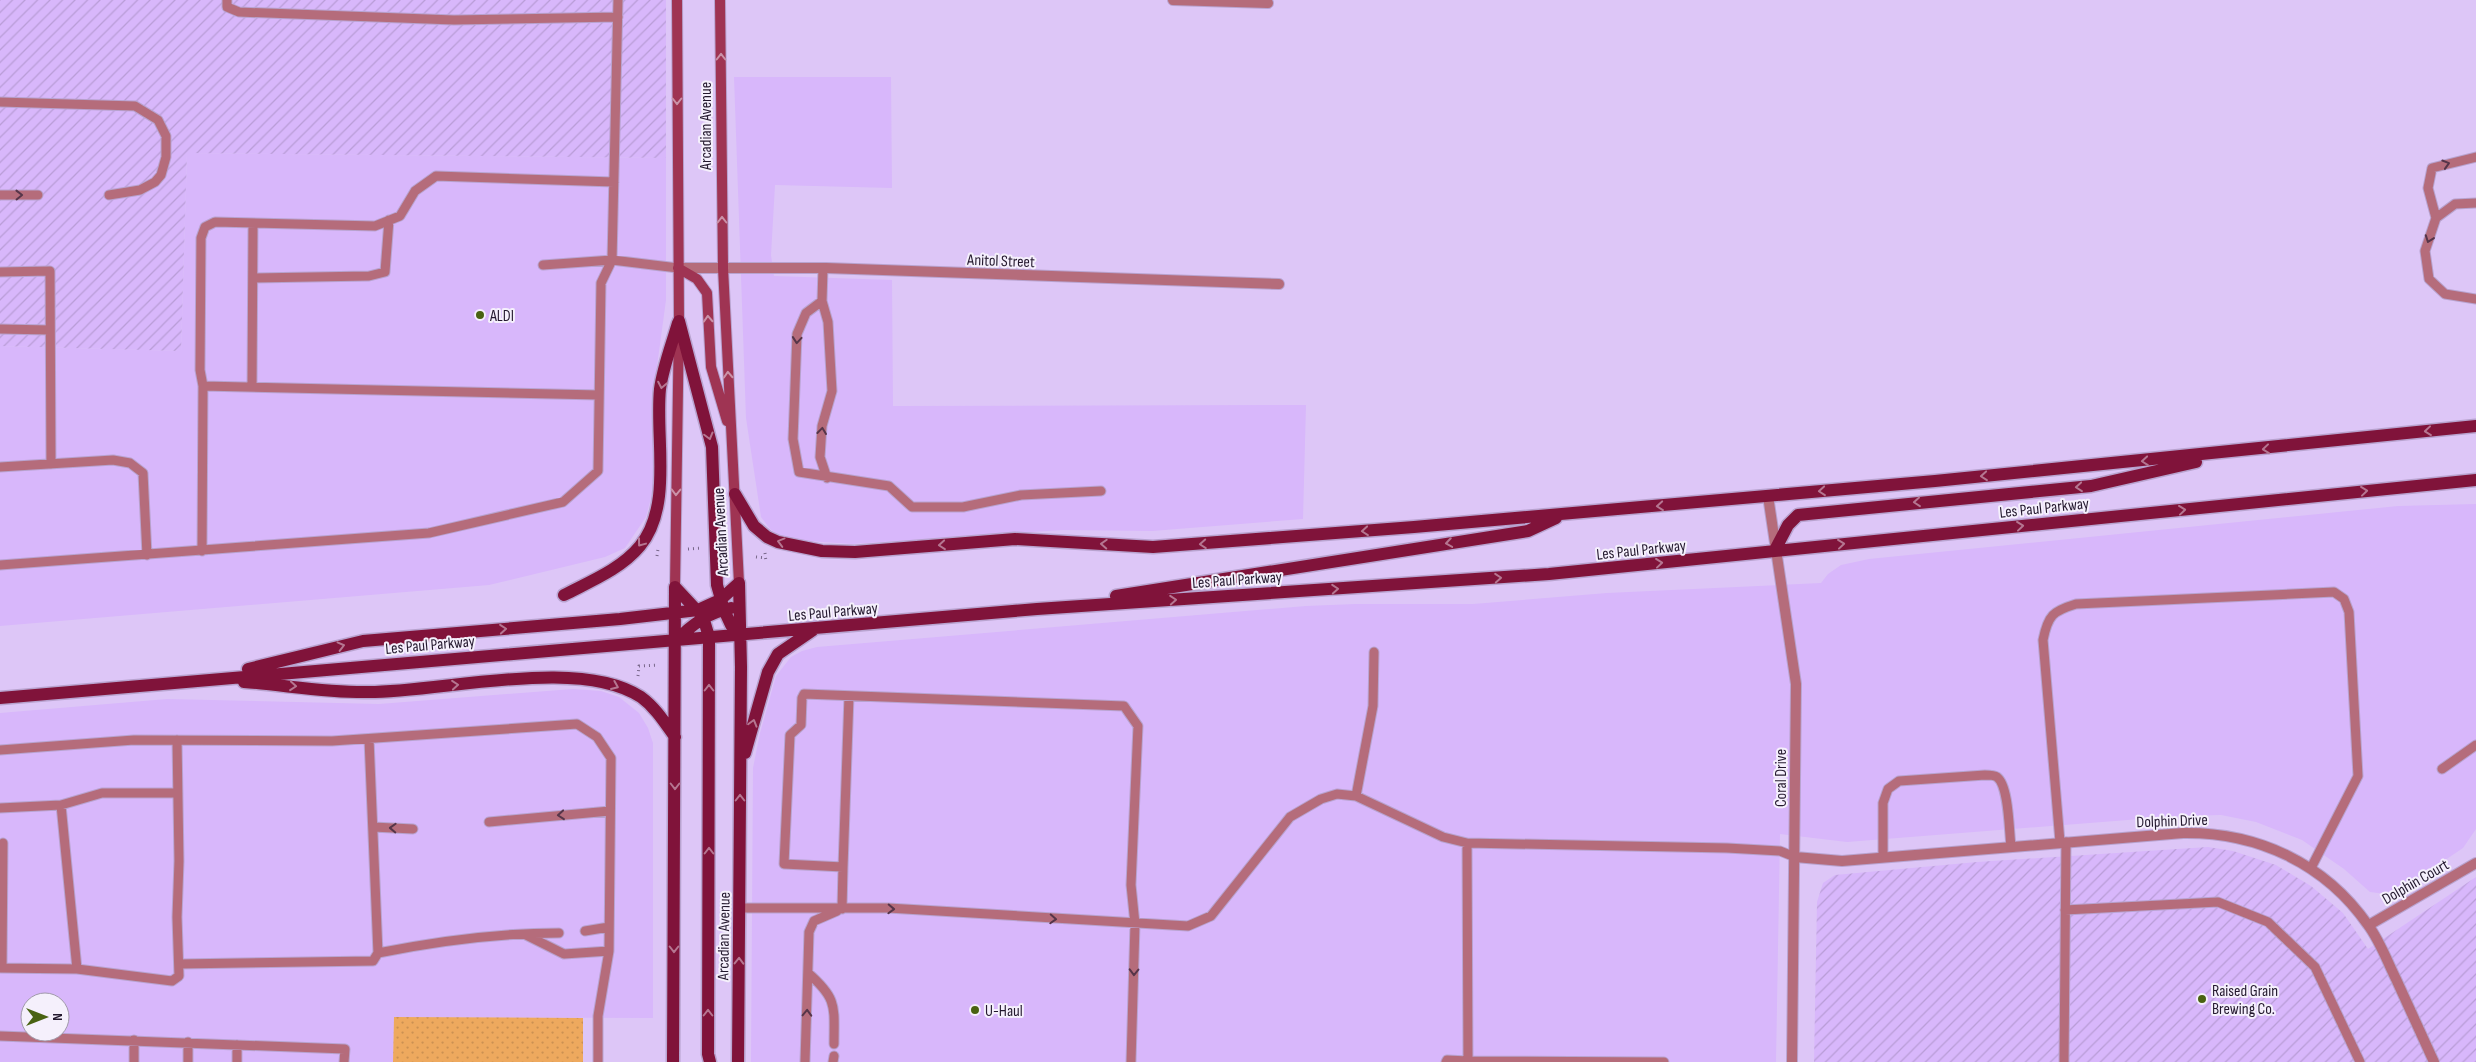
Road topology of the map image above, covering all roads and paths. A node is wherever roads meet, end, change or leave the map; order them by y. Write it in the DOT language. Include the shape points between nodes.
graph roads {
  1 [pos="227,0"];
  2 [pos="618,0"];
  3 [pos="677,0"];
  4 [pos="720,0"];
  5 [pos="1173,0"];
  6 [pos="1268,3"];
  7 [pos="618,17"];
  8 [pos="0,102"];
  9 [pos="2476,157"];
  10 [pos="614,182"];
  11 [pos="38,194"];
  12 [pos="0,195"];
  13 [pos="109,195"];
  14 [pos="2476,203"];
  15 [pos="2436,218"];
  16 [pos="389,220"];
  17 [pos="254,224"];
  18 [pos="612,260"];
  19 [pos="543,264"];
  20 [pos="678,268"];
  21 [pos="723,268"];
  22 [pos="823,268"];
  23 [pos="0,272"];
  24 [pos="252,278"];
  25 [pos="1279,284"];
  26 [pos="2476,300"];
  27 [pos="822,301"];
  28 [pos="679,321"];
  29 [pos="0,329"];
  30 [pos="50,330"];
  31 [pos="203,386"];
  32 [pos="252,387"];
  33 [pos="599,394"];
  34 [pos="2476,426"];
  35 [pos="732,435"];
  36 [pos="2246,451"];
  37 [pos="51,464"];
  38 [pos="0,467"];
  39 [pos="827,478"];
  40 [pos="2476,480"];
  41 [pos="2417,486"];
  42 [pos="2476,489"];
  43 [pos="1101,491"];
  44 [pos="735,494"];
  45 [pos="1768,496"];
  46 [pos="1564,514"];
  47 [pos="706,548"];
  48 [pos="653,549"];
  49 [pos="658,549"];
  50 [pos="664,549"];
  51 [pos="685,549"];
  52 [pos="1775,550"];
  53 [pos="202,551"];
  54 [pos="147,554"];
  55 [pos="657,556"];
  56 [pos="756,557"];
  57 [pos="766,562"];
  58 [pos="0,565"];
  59 [pos="739,583"];
  60 [pos="675,588"];
  61 [pos="564,595"];
  62 [pos="722,605"];
  63 [pos="739,606"];
  64 [pos="1037,609"];
  65 [pos="676,614"];
  66 [pos="700,614"];
  67 [pos="815,630"];
  68 [pos="741,635"];
  69 [pos="709,638"];
  70 [pos="676,641"];
  71 [pos="1374,652"];
  72 [pos="658,665"];
  73 [pos="638,676"];
  74 [pos="209,679"];
  75 [pos="849,696"];
  76 [pos="0,698"];
  77 [pos="675,738"];
  78 [pos="369,739"];
  79 [pos="177,740"];
  80 [pos="2476,745"];
  81 [pos="0,750"];
  82 [pos="2442,769"];
  83 [pos="740,770"];
  84 [pos="178,793"];
  85 [pos="1356,796"];
  86 [pos="61,806"];
  87 [pos="0,808"];
  88 [pos="610,811"];
  89 [pos="489,822"];
  90 [pos="373,827"];
  91 [pos="413,829"];
  92 [pos="2063,842"];
  93 [pos="2,843"];
  94 [pos="1467,843"];
  95 [pos="2011,846"];
  96 [pos="1795,857"];
  97 [pos="1883,858"];
  98 [pos="2476,864"];
  99 [pos="843,867"];
  100 [pos="2311,868"];
  101 [pos="740,908"];
  102 [pos="842,909"];
  103 [pos="2065,910"];
  104 [pos="1135,924"];
  105 [pos="2369,926"];
  106 [pos="609,928"];
  107 [pos="585,931"];
  108 [pos="521,933"];
  109 [pos="558,933"];
  110 [pos="609,951"];
  111 [pos="378,953"];
  112 [pos="179,964"];
  113 [pos="1,968"];
  114 [pos="77,969"];
  115 [pos="808,973"];
  116 [pos="0,1036"];
  117 [pos="134,1040"];
  118 [pos="188,1042"];
  119 [pos="237,1044"];
  120 [pos="834,1044"];
  121 [pos="1468,1061"];
  122 [pos="134,1062"];
  123 [pos="188,1062"];
  124 [pos="237,1062"];
  125 [pos="344,1062"];
  126 [pos="598,1062"];
  127 [pos="673,1062"];
  128 [pos="710,1062"];
  129 [pos="738,1062"];
  130 [pos="805,1062"];
  131 [pos="1131,1062"];
  132 [pos="1446,1062"];
  133 [pos="1664,1062"];
  134 [pos="1792,1062"];
  135 [pos="2064,1062"];
  136 [pos="2360,1062"];
  137 [pos="2434,1062"];
  1 -- 7 [label="lane" via="227,6 239,12 454,20"];
  2 -- 7 [label="lane"];
  3 -- 20 [label="main road, Arcadian Avenue, one-way"];
  21 -- 4 [label="main road, Arcadian Avenue, one-way"];
  5 -- 6 [label="street"];
  7 -- 10 [label="lane"];
  8 -- 13 [label="lane" via="135,106 158,120 166,136 166,158 161,175 140,190"];
  15 -- 9 [label="lane, one-way" via="2428,188 2432,168"];
  10 -- 16 [label="lane" via="436,176 415,191 400,216"];
  10 -- 18 [label="lane"];
  12 -- 11 [label="lane, one-way"];
  14 -- 15 [label="lane" via="2455,204"];
  15 -- 26 [label="lane, one-way" via="2425,251 2429,279 2445,294"];
  16 -- 17 [label="lane" via="375,226"];
  16 -- 24 [label="lane" via="385,272 369,276"];
  17 -- 24 [label="lane"];
  17 -- 31 [label="lane" via="215,222 205,226 201,238 200,370"];
  18 -- 19 [label="lane"];
  18 -- 20 [label="lane"];
  18 -- 33 [label="lane" via="601,283"];
  20 -- 21 [label="street, Anitol Street"];
  20 -- 28 [label="main road, Arcadian Avenue"];
  35 -- 20 [label="main road, one-way" via="711,368 707,293 697,279"];
  21 -- 22 [label="street, Anitol Street"];
  35 -- 21 [label="main road, Arcadian Avenue, one-way"];
  22 -- 25 [label="street, Anitol Street"];
  22 -- 27 [label="lane"];
  23 -- 30 [label="lane" via="50,271"];
  24 -- 32 [label="lane"];
  39 -- 27 [label="lane, one-way" via="820,456 822,426 832,391 828,322"];
  27 -- 39 [label="lane, one-way" via="806,313 797,334 793,439 799,472"];
  28 -- 60 [label="main road, Arcadian Avenue, one-way"];
  28 -- 61 [label="main road, one-way" via="660,389 659,505 652,525 640,546 623,563"];
  28 -- 62 [label="main road, one-way" via="712,447 717,584"];
  29 -- 30 [label="lane"];
  30 -- 37 [label="lane"];
  31 -- 32 [label="lane"];
  31 -- 53 [label="lane"];
  32 -- 33 [label="lane"];
  33 -- 53 [label="lane" via="598,471 563,502 429,533"];
  34 -- 36 [label="main road, one-way"];
  35 -- 44 [label="main road, Arcadian Avenue"];
  36 -- 45 [label="main road, one-way"];
  36 -- 52 [label="main road, one-way" via="2091,486 1798,515 1788,525"];
  37 -- 38 [label="lane"];
  37 -- 54 [label="lane" via="113,460 130,463 143,473"];
  39 -- 43 [label="lane" via="889,486 912,507 963,507 1021,495"];
  40 -- 41 [label="main road, Les Paul Parkway"];
  41 -- 42 [label="main road"];
  52 -- 41 [label="main road, Les Paul Parkway, one-way"];
  46 -- 44 [label="main road, one-way" via="1153,547 1015,539 855,552 822,551 767,538 754,526"];
  44 -- 59 [label="main road, Arcadian Avenue"];
  45 -- 46 [label="main road, one-way"];
  45 -- 52 [label="street, Coral Drive"];
  46 -- 64 [label="main road, one-way" via="1528,531"];
  47 -- 51 [label="path"];
  48 -- 49 [label="path"];
  49 -- 50 [label="path"];
  49 -- 55 [label="path"];
  64 -- 52 [label="main road, Les Paul Parkway, one-way" via="1549,574"];
  52 -- 96 [label="street, Coral Drive" via="1796,684"];
  53 -- 54 [label="lane"];
  54 -- 58 [label="lane"];
  56 -- 57 [label="path" via="766,558"];
  59 -- 62 [label="main road"];
  59 -- 63 [label="main road, Arcadian Avenue"];
  60 -- 65 [label="main road, Arcadian Avenue"];
  60 -- 66 [label="main road"];
  62 -- 63 [label="main road"];
  62 -- 66 [label="main road"];
  62 -- 68 [label="main road" via="731,625"];
  63 -- 68 [label="main road, Arcadian Avenue"];
  64 -- 67 [label="main road, Les Paul Parkway"];
  65 -- 66 [label="main road"];
  65 -- 70 [label="main road, Arcadian Avenue"];
  74 -- 65 [label="main road, one-way" via="363,641"];
  66 -- 69 [label="main road"];
  66 -- 70 [label="main road"];
  67 -- 68 [label="main road, Les Paul Parkway"];
  83 -- 67 [label="main road, one-way" via="768,672 778,654"];
  68 -- 69 [label="main road, Les Paul Parkway"];
  68 -- 83 [label="main road, Arcadian Avenue"];
  69 -- 70 [label="main road, Les Paul Parkway"];
  128 -- 69 [label="main road, one-way"];
  70 -- 74 [label="main road, Les Paul Parkway"];
  70 -- 77 [label="main road, Arcadian Avenue"];
  71 -- 85 [label="lane" via="1372,706"];
  72 -- 73 [label="path" via="639,666"];
  74 -- 76 [label="main road, Les Paul Parkway"];
  74 -- 77 [label="main road, one-way" via="368,692 558,676 605,682 640,697 657,711"];
  75 -- 99 [label="lane"];
  75 -- 99 [label="lane" via="804,694 802,698 801,725 790,734 784,864"];
  75 -- 104 [label="lane" via="1124,706 1138,726 1131,885"];
  77 -- 127 [label="main road, Arcadian Avenue, one-way"];
  78 -- 79 [label="lane"];
  78 -- 88 [label="lane" via="577,724 597,737 612,758"];
  78 -- 90 [label="lane"];
  79 -- 81 [label="lane"];
  79 -- 84 [label="lane"];
  80 -- 82 [label="lane"];
  101 -- 83 [label="main road, Arcadian Avenue, one-way"];
  84 -- 86 [label="lane" via="102,793"];
  84 -- 112 [label="lane"];
  85 -- 94 [label="lane" via="1442,837"];
  85 -- 104 [label="lane" via="1337,794 1321,799 1290,818 1211,916 1188,926"];
  86 -- 87 [label="lane"];
  86 -- 114 [label="lane"];
  88 -- 89 [label="lane, one-way"];
  88 -- 106 [label="lane"];
  91 -- 90 [label="lane, one-way"];
  90 -- 111 [label="lane"];
  92 -- 95 [label="street, Dolphin Drive"];
  92 -- 100 [label="street, Dolphin Drive" via="2207,832 2264,844"];
  92 -- 100 [label="lane" via="2043,640 2046,623 2052,614 2076,604 2334,592 2344,599 2349,612 2358,776"];
  92 -- 103 [label="lane"];
  93 -- 113 [label="lane"];
  94 -- 96 [label="lane" via="1780,851"];
  94 -- 121 [label="lane"];
  95 -- 97 [label="street, Dolphin Drive"];
  95 -- 97 [label="lane" via="2006,797 1996,777 1986,774 1899,781 1888,789 1883,803"];
  96 -- 97 [label="street, Dolphin Drive" via="1842,861"];
  96 -- 134 [label="street, Coral Drive"];
  98 -- 105 [label="street, Dolphin Court"];
  99 -- 102 [label="lane"];
  100 -- 105 [label="street, Dolphin Drive" via="2335,886"];
  101 -- 102 [label="lane"];
  129 -- 101 [label="main road, Arcadian Avenue, one-way"];
  102 -- 104 [label="lane, one-way" via="888,908"];
  102 -- 115 [label="lane" via="814,921 809,932"];
  103 -- 135 [label="lane"];
  103 -- 136 [label="lane" via="2218,902 2268,922 2315,967"];
  104 -- 131 [label="lane, one-way"];
  105 -- 137 [label="street, Dolphin Drive"];
  106 -- 107 [label="lane"];
  106 -- 110 [label="lane"];
  108 -- 109 [label="lane"];
  108 -- 110 [label="lane" via="564,954"];
  108 -- 111 [label="lane"];
  110 -- 126 [label="lane" via="598,1016"];
  111 -- 112 [label="lane" via="373,961"];
  112 -- 114 [label="lane" via="179,976 172,981"];
  113 -- 114 [label="lane"];
  115 -- 120 [label="lane" via="826,989 834,1008"];
  130 -- 115 [label="lane, one-way"];
  116 -- 117 [label="lane"];
  117 -- 118 [label="lane"];
  117 -- 122 [label="lane"];
  118 -- 119 [label="lane"];
  118 -- 123 [label="lane"];
  119 -- 124 [label="lane"];
  119 -- 125 [label="lane" via="344,1049"];
  121 -- 132 [label="lane"];
  121 -- 133 [label="lane"];
}
